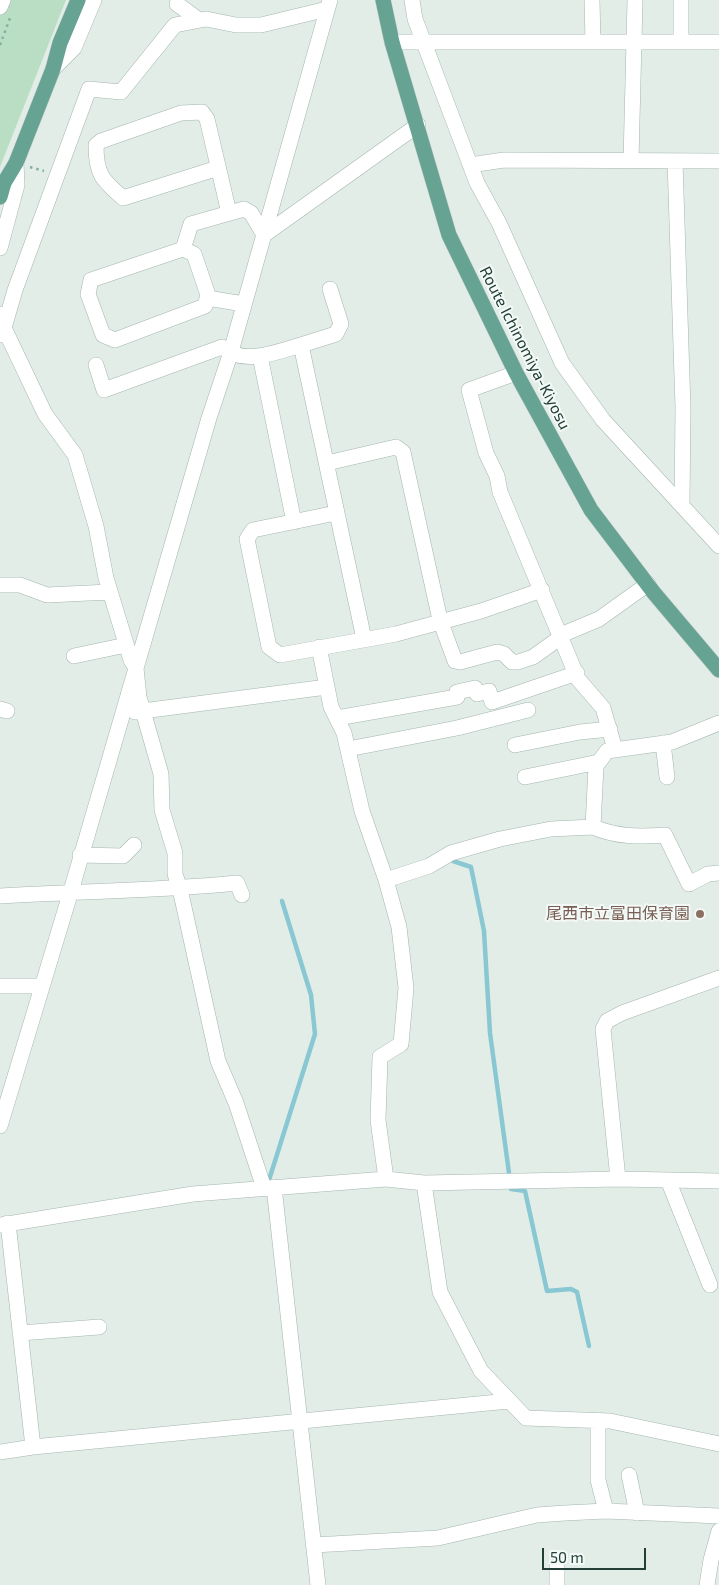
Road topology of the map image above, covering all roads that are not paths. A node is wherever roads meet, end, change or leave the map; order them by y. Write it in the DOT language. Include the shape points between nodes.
graph roads {
  1 [pos="3,0"];
  2 [pos="78,0"];
  3 [pos="94,0"];
  4 [pos="383,0"];
  5 [pos="412,0"];
  6 [pos="592,0"];
  7 [pos="635,0"];
  8 [pos="681,0"];
  9 [pos="176,4"];
  10 [pos="328,4"];
  11 [pos="5,12"];
  12 [pos="199,20"];
  13 [pos="424,41"];
  14 [pos="681,41"];
  15 [pos="392,42"];
  16 [pos="593,42"];
  17 [pos="634,42"];
  18 [pos="719,42"];
  19 [pos="54,69"];
  20 [pos="418,125"];
  21 [pos="631,161"];
  22 [pos="676,161"];
  23 [pos="719,161"];
  24 [pos="16,163"];
  25 [pos="470,165"];
  26 [pos="218,168"];
  27 [pos="0,197"];
  28 [pos="229,213"];
  29 [pos="264,235"];
  30 [pos="0,248"];
  31 [pos="183,249"];
  32 [pos="330,289"];
  33 [pos="208,298"];
  34 [pos="244,304"];
  35 [pos="0,314"];
  36 [pos="5,330"];
  37 [pos="301,345"];
  38 [pos="230,355"];
  39 [pos="260,356"];
  40 [pos="96,365"];
  41 [pos="516,373"];
  42 [pos="327,463"];
  43 [pos="682,505"];
  44 [pos="336,513"];
  45 [pos="294,522"];
  46 [pos="719,546"];
  47 [pos="648,584"];
  48 [pos="0,585"];
  49 [pos="542,590"];
  50 [pos="110,592"];
  51 [pos="440,620"];
  52 [pos="560,636"];
  53 [pos="364,639"];
  54 [pos="126,645"];
  55 [pos="319,647"];
  56 [pos="74,656"];
  57 [pos="136,668"];
  58 [pos="719,670"];
  59 [pos="577,673"];
  60 [pos="327,687"];
  61 [pos="144,710"];
  62 [pos="528,710"];
  63 [pos="123,713"];
  64 [pos="337,718"];
  65 [pos="719,723"];
  66 [pos="610,729"];
  67 [pos="663,743"];
  68 [pos="515,745"];
  69 [pos="348,749"];
  70 [pos="615,749"];
  71 [pos="599,762"];
  72 [pos="667,776"];
  73 [pos="525,777"];
  74 [pos="593,827"];
  75 [pos="134,845"];
  76 [pos="80,855"];
  77 [pos="719,873"];
  78 [pos="386,880"];
  79 [pos="180,889"];
  80 [pos="71,891"];
  81 [pos="242,895"];
  82 [pos="0,896"];
  83 [pos="719,978"];
  84 [pos="0,986"];
  85 [pos="41,986"];
  86 [pos="0,1126"];
  87 [pos="386,1179"];
  88 [pos="618,1179"];
  89 [pos="668,1180"];
  90 [pos="719,1181"];
  91 [pos="424,1183"];
  92 [pos="269,1188"];
  93 [pos="4,1224"];
  94 [pos="710,1285"];
  95 [pos="98,1327"];
  96 [pos="20,1333"];
  97 [pos="509,1401"];
  98 [pos="598,1420"];
  99 [pos="301,1422"];
  100 [pos="719,1444"];
  101 [pos="33,1447"];
  102 [pos="0,1452"];
  103 [pos="630,1475"];
  104 [pos="606,1511"];
  105 [pos="637,1513"];
  106 [pos="719,1516"];
  107 [pos="719,1531"];
  108 [pos="314,1545"];
  109 [pos="557,1566"];
  110 [pos="318,1585"];
  111 [pos="557,1585"];
  112 [pos="707,1585"];
  1 -- 11 [label="street"];
  2 -- 19 [label="main road" via="60,43"];
  3 -- 19 [label="street" via="74,48"];
  4 -- 15 [label="main road, Route Ichinomiya-Kiyosu"];
  5 -- 13 [label="street"];
  6 -- 16 [label="street"];
  7 -- 17 [label="street"];
  8 -- 14 [label="street"];
  9 -- 12 [label="street"];
  10 -- 12 [label="street" via="261,25 206,18"];
  10 -- 29 [label="street"];
  12 -- 36 [label="street" via="175,25 121,92 89,89 15,290"];
  13 -- 15 [label="street"];
  13 -- 16 [label="street"];
  13 -- 25 [label="street"];
  14 -- 17 [label="street"];
  14 -- 18 [label="street"];
  15 -- 20 [label="main road, Route Ichinomiya-Kiyosu"];
  16 -- 17 [label="street"];
  17 -- 21 [label="street"];
  19 -- 24 [label="main road"];
  20 -- 29 [label="street"];
  20 -- 41 [label="main road, Route Ichinomiya-Kiyosu" via="449,235"];
  21 -- 22 [label="street"];
  21 -- 25 [label="street" via="504,160"];
  22 -- 23 [label="street"];
  22 -- 43 [label="street" via="683,408"];
  24 -- 27 [label="main road"];
  24 -- 30 [label="street" via="17,185"];
  25 -- 43 [label="street" via="562,363 602,420 670,496"];
  26 -- 26 [label="street" via="123,198 104,181 96,165 96,145 181,114 202,112"];
  26 -- 28 [label="street"];
  28 -- 29 [label="street" via="244,209 251,213"];
  28 -- 31 [label="street" via="191,224"];
  29 -- 34 [label="street"];
  31 -- 33 [label="street" via="194,254"];
  31 -- 33 [label="street" via="91,280 88,294 103,335 116,340 205,306"];
  32 -- 37 [label="street" via="341,324 336,334"];
  33 -- 34 [label="street"];
  34 -- 38 [label="street"];
  35 -- 36 [label="street" via="2,335"];
  36 -- 50 [label="street" via="45,414 75,455 96,526"];
  37 -- 39 [label="street"];
  37 -- 42 [label="street"];
  38 -- 39 [label="street"];
  38 -- 40 [label="street" via="222,347 104,390"];
  38 -- 57 [label="street"];
  39 -- 45 [label="street"];
  41 -- 47 [label="main road, Route Ichinomiya-Kiyosu" via="591,510"];
  41 -- 49 [label="street" via="470,390 500,492"];
  42 -- 44 [label="street"];
  42 -- 51 [label="street" via="396,447 404,452"];
  43 -- 46 [label="street"];
  44 -- 45 [label="street"];
  44 -- 53 [label="street"];
  45 -- 55 [label="street" via="253,530 247,539 269,647 280,655"];
  47 -- 52 [label="street" via="599,619"];
  47 -- 58 [label="main road, Route Ichinomiya-Kiyosu"];
  48 -- 50 [label="street" via="20,585 47,595"];
  49 -- 51 [label="street"];
  49 -- 52 [label="street"];
  50 -- 54 [label="street"];
  51 -- 52 [label="street" via="455,661 460,662 497,652 512,662 518,662 533,657"];
  51 -- 53 [label="street" via="396,634"];
  52 -- 59 [label="street"];
  53 -- 55 [label="street"];
  54 -- 56 [label="street"];
  54 -- 57 [label="street"];
  55 -- 60 [label="street"];
  57 -- 61 [label="street"];
  57 -- 63 [label="street"];
  59 -- 64 [label="street" via="492,702 489,690 477,694 474,688 457,692 457,697"];
  59 -- 66 [label="street" via="585,690 603,708"];
  60 -- 61 [label="street"];
  60 -- 64 [label="street"];
  61 -- 63 [label="street"];
  61 -- 79 [label="street" via="161,774 162,810 175,853 175,874"];
  62 -- 69 [label="street" via="448,730"];
  63 -- 76 [label="street"];
  64 -- 69 [label="street"];
  65 -- 67 [label="street"];
  66 -- 68 [label="street"];
  66 -- 70 [label="street"];
  67 -- 70 [label="street"];
  67 -- 72 [label="street"];
  69 -- 78 [label="street" via="362,811"];
  70 -- 71 [label="street" via="607,752"];
  71 -- 73 [label="street"];
  71 -- 74 [label="street" via="596,766"];
  74 -- 77 [label="street" via="625,837 664,835 689,884 708,874"];
  74 -- 78 [label="street" via="551,829 500,839 451,853 430,866"];
  75 -- 76 [label="street" via="123,856"];
  76 -- 80 [label="street"];
  78 -- 87 [label="street" via="399,927 406,988 401,1044 380,1057 378,1120"];
  79 -- 80 [label="street"];
  79 -- 81 [label="street" via="237,882"];
  79 -- 92 [label="street" via="218,1061"];
  80 -- 82 [label="street"];
  80 -- 85 [label="street"];
  83 -- 88 [label="street" via="607,1021 603,1029"];
  84 -- 85 [label="street"];
  85 -- 86 [label="street"];
  87 -- 91 [label="street"];
  87 -- 92 [label="street"];
  88 -- 89 [label="street"];
  88 -- 91 [label="street"];
  89 -- 90 [label="street"];
  89 -- 94 [label="street"];
  91 -- 97 [label="street" via="440,1292 481,1371"];
  92 -- 93 [label="street" via="193,1194"];
  92 -- 99 [label="street"];
  93 -- 96 [label="street"];
  95 -- 96 [label="street"];
  96 -- 101 [label="street"];
  97 -- 98 [label="street" via="526,1418"];
  97 -- 99 [label="street"];
  98 -- 100 [label="street"];
  98 -- 104 [label="street" via="598,1480"];
  99 -- 101 [label="street"];
  99 -- 108 [label="street"];
  101 -- 102 [label="street"];
  103 -- 105 [label="street"];
  104 -- 105 [label="street"];
  104 -- 108 [label="street" via="537,1516 438,1538"];
  105 -- 106 [label="street"];
  107 -- 112 [label="street"];
  108 -- 110 [label="street"];
  109 -- 111 [label="street"];
}
